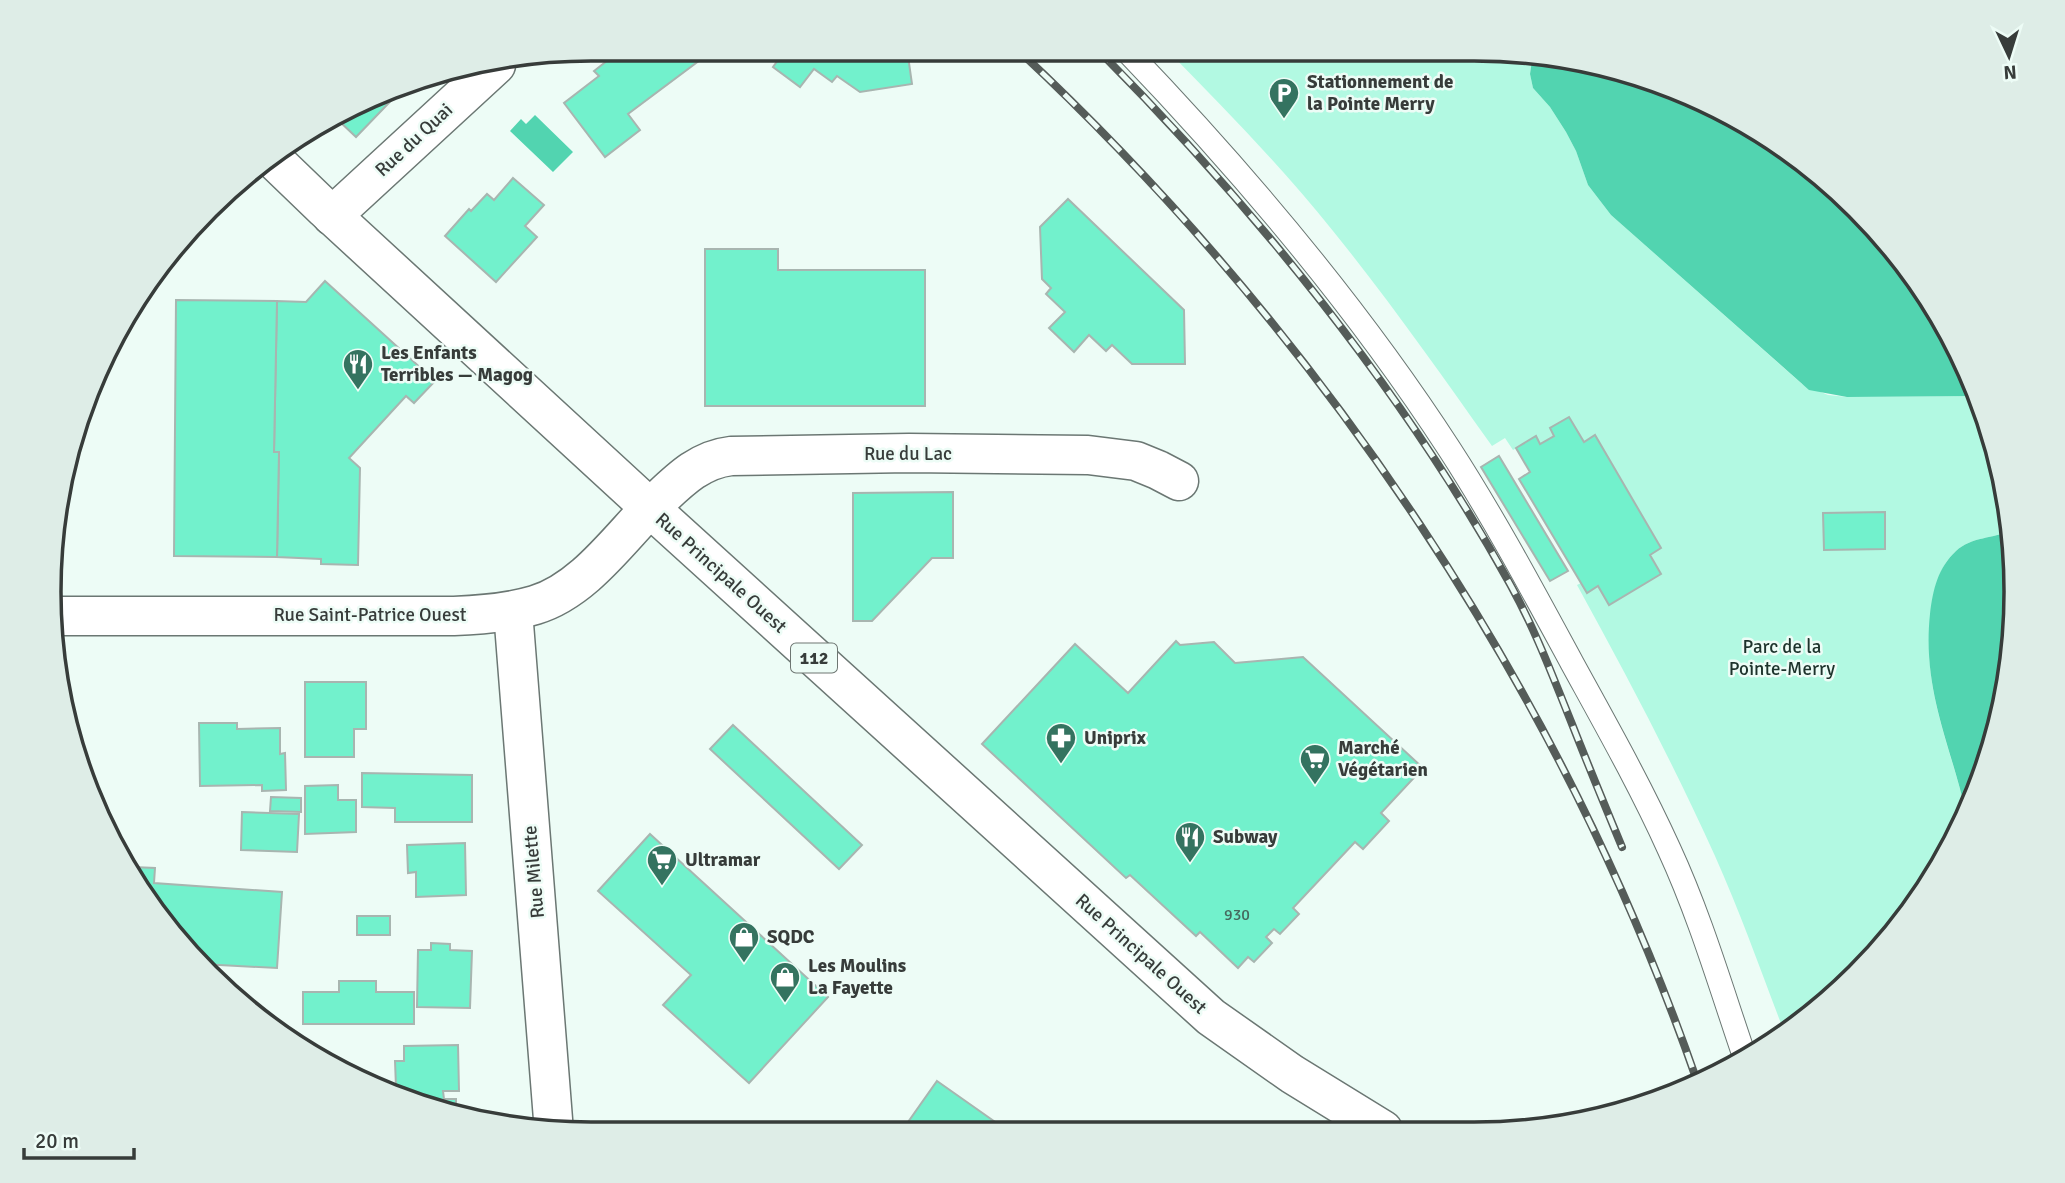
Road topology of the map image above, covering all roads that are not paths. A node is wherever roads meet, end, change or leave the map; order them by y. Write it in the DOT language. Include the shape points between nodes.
graph roads {
  1 [pos="1137,61"];
  2 [pos="490,71"];
  3 [pos="278,164"];
  4 [pos="332,216"];
  5 [pos="1179,481"];
  6 [pos="650,508"];
  7 [pos="513,611"];
  8 [pos="62,616"];
  9 [pos="1742,1049"];
  10 [pos="553,1121"];
  11 [pos="1369,1122"];
  1 -- 9 [label="lane" via="1297,241 1392,365 1451,452 1527,580 1664,838 1696,914"];
  2 -- 4 [label="street, Rue du Quai"];
  3 -- 4 [label="street, Rue Principale Ouest / 112"];
  4 -- 6 [label="street, Rue Principale Ouest / 112"];
  5 -- 6 [label="street, Rue du Lac" via="1147,465 1112,457 922,453 731,456 694,468"];
  6 -- 7 [label="street, Rue Saint-Patrice Ouest" via="577,581 547,600"];
  6 -- 11 [label="street, Rue Principale Ouest / 112" via="1211,1017"];
  7 -- 8 [label="street, Rue Saint-Patrice Ouest"];
  7 -- 10 [label="street, Rue Milette"];
}
